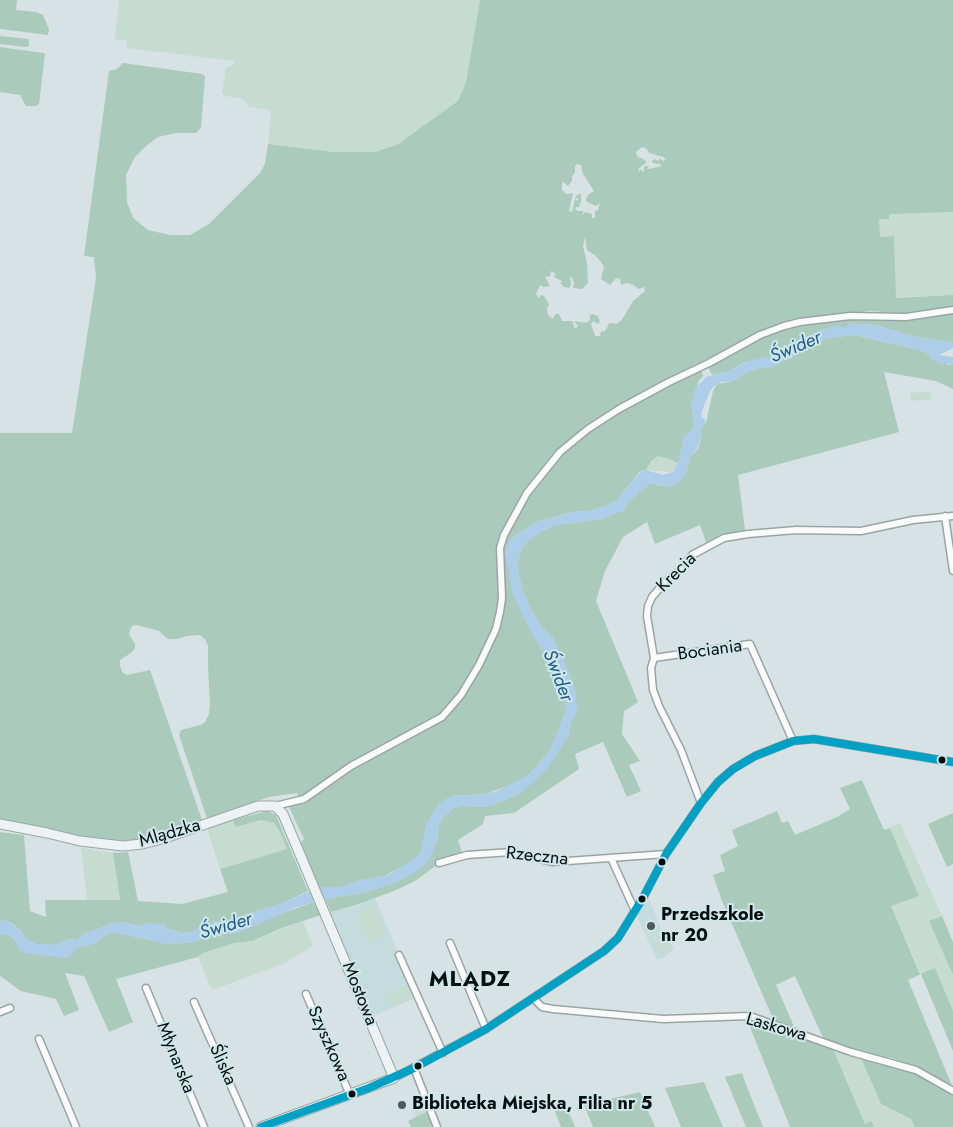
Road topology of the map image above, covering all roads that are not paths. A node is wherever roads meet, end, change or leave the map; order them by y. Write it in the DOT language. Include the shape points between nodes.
graph roads {
  1 [pos="953,310"];
  2 [pos="945,516"];
  3 [pos="953,516"];
  4 [pos="953,571"];
  5 [pos="654,658"];
  6 [pos="793,741"];
  7 [pos="953,762"];
  8 [pos="701,803"];
  9 [pos="275,806"];
  10 [pos="0,824"];
  11 [pos="666,854"];
  12 [pos="611,858"];
  13 [pos="439,863"];
  14 [pos="635,911"];
  15 [pos="450,943"];
  16 [pos="399,955"];
  17 [pos="146,988"];
  18 [pos="306,994"];
  19 [pos="533,998"];
  20 [pos="194,1002"];
  21 [pos="10,1008"];
  22 [pos="0,1012"];
  23 [pos="486,1029"];
  24 [pos="39,1039"];
  25 [pos="443,1053"];
  26 [pos="414,1068"];
  27 [pos="394,1078"];
  28 [pos="953,1091"];
  29 [pos="350,1095"];
  30 [pos="76,1127"];
  31 [pos="204,1127"];
  32 [pos="249,1127"];
  33 [pos="261,1127"];
  34 [pos="437,1127"];
  1 -- 9 [label="street" via="906,317 850,316 784,326 669,382 588,429 560,452 527,493 504,535 500,548 502,598 496,629 461,695 442,717 351,766 304,799"];
  2 -- 3 [label="street, Krecia"];
  2 -- 4 [label="street"];
  2 -- 5 [label="street, Krecia" via="862,531 796,530 724,538 692,556 652,597 647,616"];
  5 -- 6 [label="street, Bociania" via="750,644"];
  5 -- 8 [label="street, Krecia" via="651,668 653,690 682,750"];
  6 -- 7 [label="street" via="816,739"];
  6 -- 8 [label="street" via="733,769"];
  8 -- 11 [label="street"];
  9 -- 10 [label="street, Mlądzka" via="258,806 162,839 122,846 80,841"];
  9 -- 27 [label="street, Mostowa" via="283,814 305,863"];
  11 -- 12 [label="street, Rzeczna"];
  11 -- 14 [label="street"];
  12 -- 13 [label="street, Rzeczna" via="553,862 511,852 467,855"];
  12 -- 14 [label="street"];
  14 -- 19 [label="street" via="618,938 604,951"];
  15 -- 23 [label="street"];
  16 -- 25 [label="street"];
  17 -- 31 [label="street, Młynarska"];
  18 -- 29 [label="street, Szyszkowa"];
  19 -- 23 [label="street"];
  19 -- 28 [label="street, Laskowa" via="542,1007 553,1010 663,1019 750,1016 850,1052 916,1070"];
  20 -- 32 [label="street, Śliska"];
  21 -- 22 [label="street"];
  23 -- 25 [label="street"];
  24 -- 30 [label="street"];
  25 -- 26 [label="street"];
  26 -- 27 [label="street"];
  26 -- 34 [label="street"];
  27 -- 29 [label="street"];
  29 -- 33 [label="street"];
}
